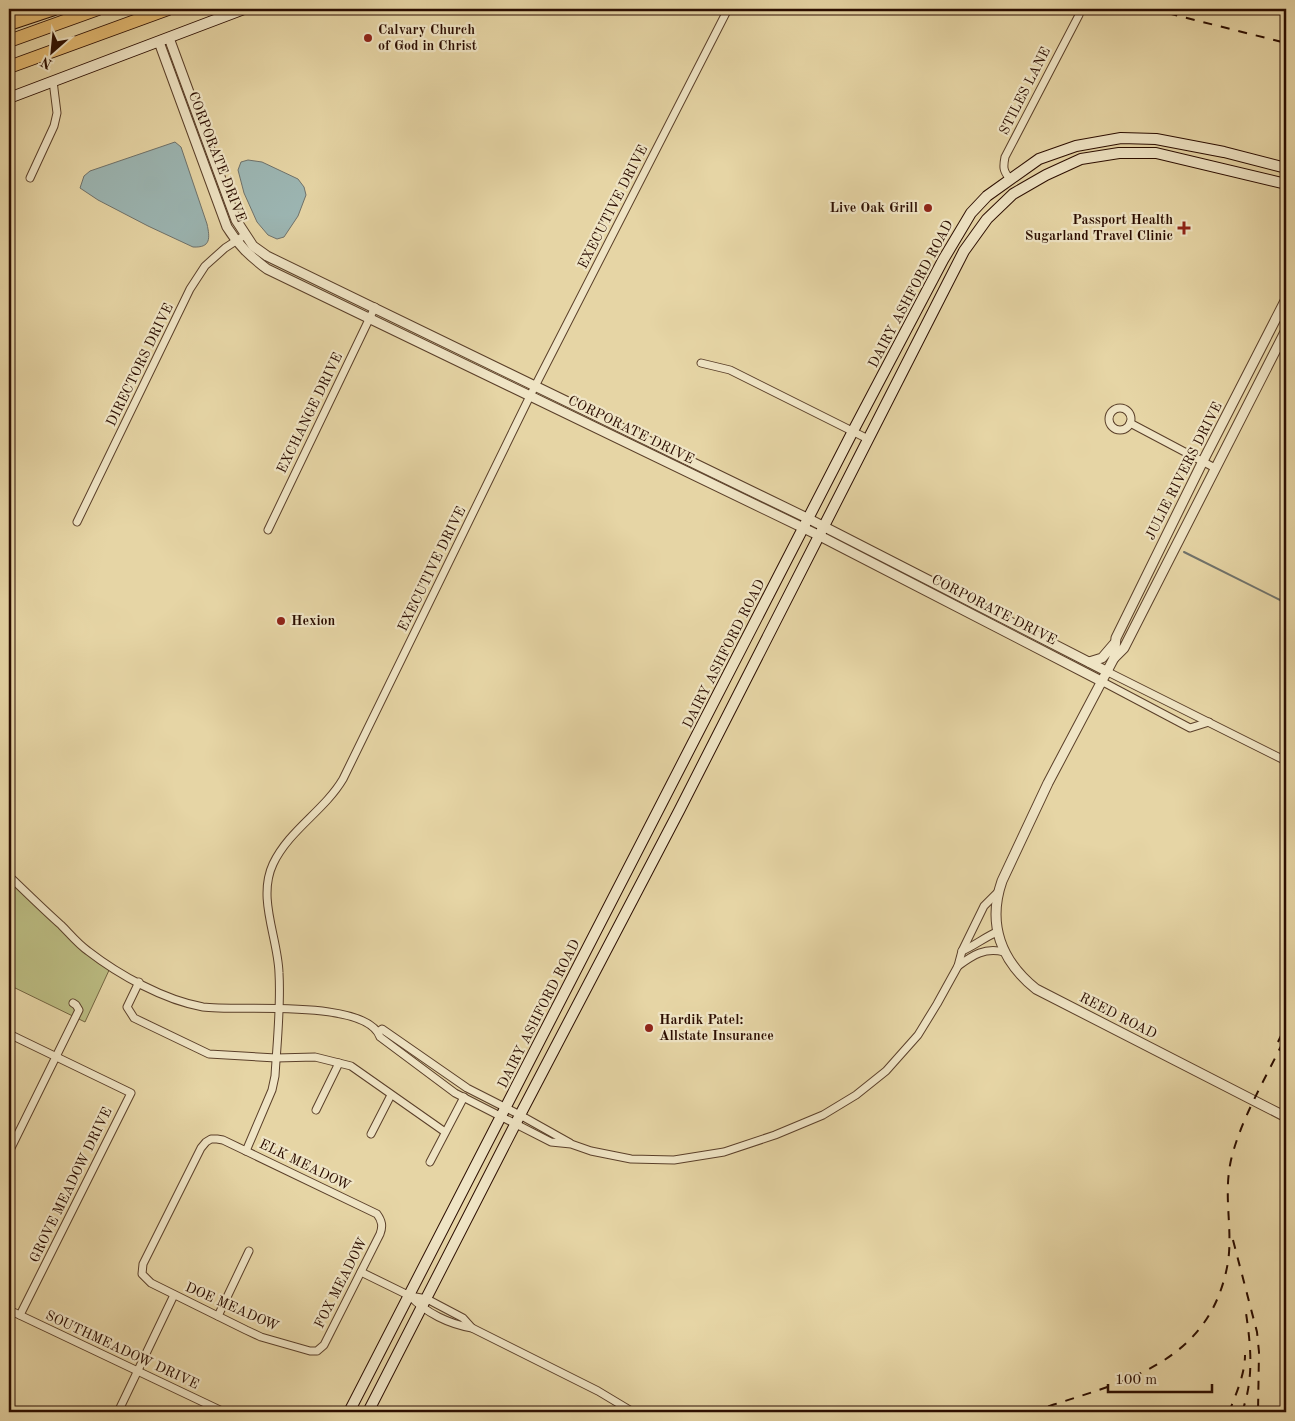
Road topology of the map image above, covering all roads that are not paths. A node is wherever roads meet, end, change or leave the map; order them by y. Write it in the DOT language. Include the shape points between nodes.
graph roads {
  1 [pos="26,9"];
  2 [pos="54,9"];
  3 [pos="98,9"];
  4 [pos="168,9"];
  5 [pos="244,9"];
  6 [pos="728,9"];
  7 [pos="9,15"];
  8 [pos="1079,15"];
  9 [pos="9,24"];
  10 [pos="169,38"];
  11 [pos="9,41"];
  12 [pos="159,42"];
  13 [pos="61,48"];
  14 [pos="9,67"];
  15 [pos="9,72"];
  16 [pos="53,81"];
  17 [pos="9,98"];
  18 [pos="1286,168"];
  19 [pos="30,178"];
  20 [pos="1010,179"];
  21 [pos="1286,184"];
  22 [pos="245,235"];
  23 [pos="236,241"];
  24 [pos="943,260"];
  25 [pos="956,267"];
  26 [pos="927,291"];
  27 [pos="940,298"];
  28 [pos="1286,299"];
  29 [pos="375,307"];
  30 [pos="370,318"];
  31 [pos="1286,330"];
  32 [pos="1258,355"];
  33 [pos="1271,360"];
  34 [pos="701,363"];
  35 [pos="535,386"];
  36 [pos="530,396"];
  37 [pos="1130,424"];
  38 [pos="853,432"];
  39 [pos="868,439"];
  40 [pos="1203,461"];
  41 [pos="1215,468"];
  42 [pos="744,487"];
  43 [pos="740,497"];
  44 [pos="1176,517"];
  45 [pos="809,518"];
  46 [pos="77,522"];
  47 [pos="1186,525"];
  48 [pos="804,528"];
  49 [pos="268,530"];
  50 [pos="821,530"];
  51 [pos="962,597"];
  52 [pos="957,607"];
  53 [pos="1114,644"];
  54 [pos="1114,658"];
  55 [pos="1089,662"];
  56 [pos="1108,672"];
  57 [pos="1103,682"];
  58 [pos="1136,686"];
  59 [pos="1132,696"];
  60 [pos="1209,722"];
  61 [pos="1286,761"];
  62 [pos="663,802"];
  63 [pos="680,811"];
  64 [pos="629,870"];
  65 [pos="9,876"];
  66 [pos="645,878"];
  67 [pos="998,892"];
  68 [pos="998,932"];
  69 [pos="962,951"];
  70 [pos="1004,952"];
  71 [pos="958,966"];
  72 [pos="138,982"];
  73 [pos="566,992"];
  74 [pos="581,1000"];
  75 [pos="73,1003"];
  76 [pos="279,1008"];
  77 [pos="378,1032"];
  78 [pos="9,1034"];
  79 [pos="56,1057"];
  80 [pos="276,1058"];
  81 [pos="339,1063"];
  82 [pos="430,1063"];
  83 [pos="424,1071"];
  84 [pos="391,1095"];
  85 [pos="464,1097"];
  86 [pos="316,1110"];
  87 [pos="504,1113"];
  88 [pos="1286,1117"];
  89 [pos="518,1120"];
  90 [pos="445,1132"];
  91 [pos="370,1134"];
  92 [pos="246,1150"];
  93 [pos="9,1152"];
  94 [pos="430,1162"];
  95 [pos="458,1203"];
  96 [pos="472,1210"];
  97 [pos="382,1224"];
  98 [pos="249,1252"];
  99 [pos="361,1272"];
  100 [pos="142,1274"];
  101 [pos="174,1295"];
  102 [pos="410,1296"];
  103 [pos="425,1304"];
  104 [pos="9,1310"];
  105 [pos="20,1315"];
  106 [pos="218,1316"];
  107 [pos="317,1351"];
  108 [pos="137,1371"];
  109 [pos="118,1412"];
  110 [pos="224,1412"];
  111 [pos="349,1412"];
  112 [pos="368,1412"];
  113 [pos="634,1412"];
  1 -- 7 [label="main road"];
  2 -- 9 [label="highway"];
  3 -- 11 [label="highway"];
  4 -- 13 [label="highway"];
  5 -- 10 [label="main road"];
  6 -- 35 [label="street, EXECUTIVE DRIVE"];
  8 -- 20 [label="street, STILES LANE" via="1005,157 1004,172"];
  10 -- 12 [label="main road"];
  10 -- 22 [label="street, CORPORATE DRIVE" via="236,220"];
  12 -- 16 [label="main road"];
  12 -- 23 [label="street, CORPORATE DRIVE" via="227,227"];
  13 -- 14 [label="highway"];
  13 -- 15 [label="highway"];
  16 -- 17 [label="main road"];
  16 -- 19 [label="street" via="57,114"];
  18 -- 20 [label="main road, DAIRY ASHFORD ROAD" via="1156,139 1121,138 1076,146 1039,159"];
  20 -- 24 [label="main road, DAIRY ASHFORD ROAD" via="971,213"];
  21 -- 25 [label="main road, DAIRY ASHFORD ROAD" via="1156,153 1119,153 1081,159 1013,194 987,219"];
  22 -- 23 [label="street, DIRECTORS DRIVE"];
  22 -- 29 [label="street, CORPORATE DRIVE" via="267,256"];
  23 -- 30 [label="street, CORPORATE DRIVE" via="267,269"];
  23 -- 46 [label="street, DIRECTORS DRIVE" via="205,266 190,290"];
  24 -- 25 [label="main road"];
  24 -- 26 [label="main road, DAIRY ASHFORD ROAD"];
  25 -- 27 [label="main road, DAIRY ASHFORD ROAD"];
  26 -- 27 [label="main road"];
  26 -- 38 [label="main road, DAIRY ASHFORD ROAD"];
  27 -- 39 [label="main road, DAIRY ASHFORD ROAD"];
  28 -- 32 [label="street, JULIE RIVERS DRIVE"];
  29 -- 30 [label="street, EXCHANGE DRIVE"];
  29 -- 35 [label="street, CORPORATE DRIVE"];
  30 -- 36 [label="street, CORPORATE DRIVE"];
  30 -- 49 [label="street, EXCHANGE DRIVE"];
  31 -- 33 [label="street, JULIE RIVERS DRIVE"];
  32 -- 33 [label="street"];
  32 -- 40 [label="street, JULIE RIVERS DRIVE"];
  33 -- 41 [label="street, JULIE RIVERS DRIVE"];
  34 -- 38 [label="street" via="730,370"];
  35 -- 36 [label="street, EXECUTIVE DRIVE"];
  35 -- 42 [label="street, CORPORATE DRIVE"];
  36 -- 43 [label="street, CORPORATE DRIVE"];
  36 -- 76 [label="street, EXECUTIVE DRIVE" via="343,779 334,795 288,841 272,865 268,894 279,971"];
  37 -- 40 [label="street"];
  38 -- 39 [label="street"];
  38 -- 45 [label="main road, DAIRY ASHFORD ROAD"];
  39 -- 50 [label="main road, DAIRY ASHFORD ROAD"];
  40 -- 41 [label="street"];
  40 -- 44 [label="street, JULIE RIVERS DRIVE"];
  41 -- 47 [label="street, JULIE RIVERS DRIVE"];
  42 -- 43 [label="street"];
  42 -- 45 [label="street, CORPORATE DRIVE"];
  43 -- 48 [label="street, CORPORATE DRIVE"];
  44 -- 47 [label="street"];
  44 -- 53 [label="street, JULIE RIVERS DRIVE"];
  45 -- 48 [label="main road, DAIRY ASHFORD ROAD"];
  45 -- 50 [label="street, CORPORATE DRIVE"];
  47 -- 54 [label="street, JULIE RIVERS DRIVE" via="1124,648"];
  48 -- 50 [label="street, CORPORATE DRIVE"];
  48 -- 62 [label="main road, DAIRY ASHFORD ROAD"];
  50 -- 51 [label="street, CORPORATE DRIVE"];
  50 -- 52 [label="street, CORPORATE DRIVE"];
  50 -- 63 [label="main road, DAIRY ASHFORD ROAD"];
  51 -- 52 [label="street"];
  51 -- 55 [label="street, CORPORATE DRIVE"];
  52 -- 57 [label="street, CORPORATE DRIVE"];
  53 -- 54 [label="street, JULIE RIVERS DRIVE"];
  53 -- 55 [label="street" via="1102,658"];
  54 -- 56 [label="street, JULIE RIVERS DRIVE"];
  55 -- 56 [label="street, CORPORATE DRIVE"];
  56 -- 57 [label="street, JULIE RIVERS DRIVE"];
  56 -- 58 [label="street, CORPORATE DRIVE"];
  57 -- 59 [label="street, CORPORATE DRIVE"];
  57 -- 67 [label="street, JULIE RIVERS DRIVE" via="1048,783"];
  58 -- 59 [label="street"];
  58 -- 60 [label="street, CORPORATE DRIVE"];
  59 -- 60 [label="street, CORPORATE DRIVE" via="1190,728"];
  60 -- 61 [label="street, CORPORATE DRIVE"];
  62 -- 63 [label="main road"];
  62 -- 64 [label="main road, DAIRY ASHFORD ROAD"];
  63 -- 66 [label="main road, DAIRY ASHFORD ROAD"];
  64 -- 66 [label="main road"];
  64 -- 73 [label="main road, DAIRY ASHFORD ROAD"];
  65 -- 72 [label="street" via="88,951"];
  66 -- 74 [label="main road, DAIRY ASHFORD ROAD"];
  67 -- 68 [label="street, REED ROAD" via="995,919"];
  67 -- 69 [label="street, JULIE RIVERS DRIVE" via="984,906"];
  68 -- 69 [label="street"];
  68 -- 70 [label="street, REED ROAD"];
  69 -- 71 [label="street, JULIE RIVERS DRIVE"];
  70 -- 71 [label="street, JULIE RIVERS DRIVE" via="984,951"];
  70 -- 88 [label="street, REED ROAD" via="1020,975 1036,989"];
  71 -- 89 [label="street, JULIE RIVERS DRIVE" via="918,1034 886,1071 823,1115 775,1135 724,1152 674,1160 631,1159 550,1142"];
  72 -- 76 [label="street" via="171,998 204,1007"];
  72 -- 80 [label="street" via="127,1007 134,1018 209,1054"];
  73 -- 74 [label="main road"];
  73 -- 87 [label="main road, DAIRY ASHFORD ROAD"];
  74 -- 89 [label="main road, DAIRY ASHFORD ROAD"];
  75 -- 79 [label="street" via="79,1010"];
  76 -- 77 [label="street" via="339,1013 362,1021"];
  76 -- 80 [label="street, EXECUTIVE DRIVE"];
  77 -- 82 [label="street" via="382,1029"];
  77 -- 83 [label="street" via="380,1037"];
  78 -- 79 [label="street"];
  79 -- 93 [label="street"];
  79 -- 105 [label="street, GROVE MEADOW DRIVE" via="131,1093"];
  80 -- 81 [label="street" via="315,1057"];
  80 -- 92 [label="street, EXECUTIVE DRIVE" via="272,1090"];
  81 -- 84 [label="street" via="351,1066"];
  81 -- 86 [label="street"];
  82 -- 83 [label="street"];
  82 -- 87 [label="street"];
  83 -- 85 [label="street"];
  84 -- 90 [label="street"];
  84 -- 91 [label="street"];
  85 -- 87 [label="street"];
  85 -- 90 [label="street"];
  87 -- 89 [label="street, JULIE RIVERS DRIVE"];
  87 -- 95 [label="main road, DAIRY ASHFORD ROAD"];
  89 -- 96 [label="main road, DAIRY ASHFORD ROAD"];
  90 -- 94 [label="street"];
  92 -- 97 [label="street, ELK MEADOW" via="376,1214"];
  92 -- 100 [label="street, ELK MEADOW" via="217,1138 206,1142 143,1264"];
  95 -- 96 [label="main road"];
  95 -- 102 [label="main road, DAIRY ASHFORD ROAD"];
  96 -- 103 [label="main road, DAIRY ASHFORD ROAD"];
  97 -- 99 [label="street, FOX MEADOW"];
  98 -- 106 [label="street"];
  99 -- 102 [label="street"];
  99 -- 107 [label="street, FOX MEADOW" via="324,1345"];
  100 -- 101 [label="street, DOE MEADOW" via="151,1283"];
  101 -- 106 [label="street, DOE MEADOW"];
  101 -- 108 [label="street"];
  102 -- 103 [label="street"];
  102 -- 111 [label="main road, DAIRY ASHFORD ROAD"];
  103 -- 112 [label="main road, DAIRY ASHFORD ROAD"];
  103 -- 113 [label="street" via="459,1326 472,1328"];
  104 -- 105 [label="street, SOUTHMEADOW DRIVE"];
  105 -- 108 [label="street, SOUTHMEADOW DRIVE"];
  106 -- 107 [label="street, DOE MEADOW" via="261,1337"];
  108 -- 109 [label="street"];
  108 -- 110 [label="street, SOUTHMEADOW DRIVE"];
}
